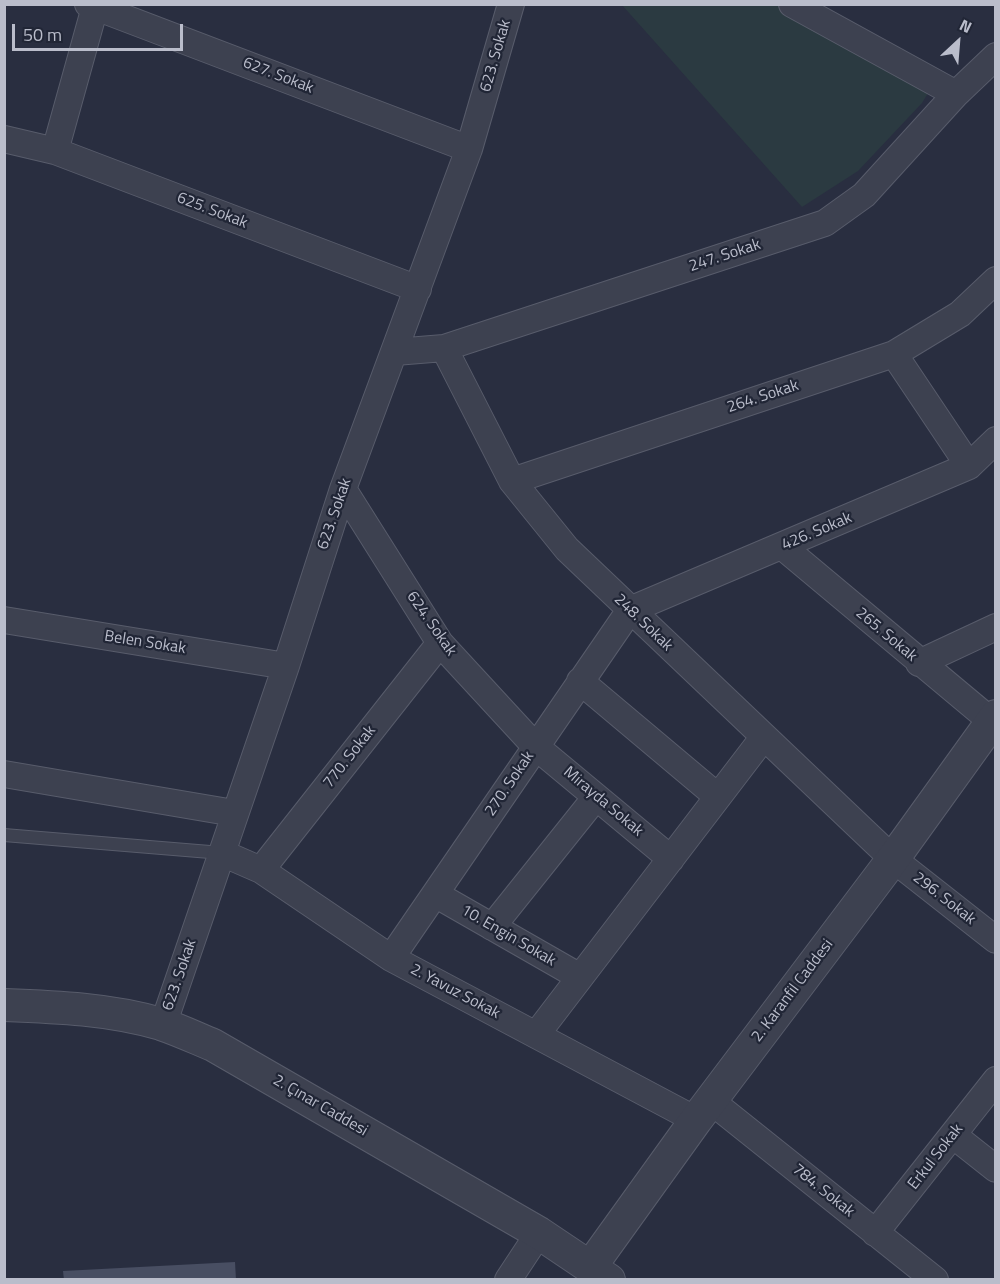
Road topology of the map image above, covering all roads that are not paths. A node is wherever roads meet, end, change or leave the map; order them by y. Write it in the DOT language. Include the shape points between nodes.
graph roads {
  1 [pos="511,4"];
  2 [pos="792,4"];
  3 [pos="91,6"];
  4 [pos="823,11"];
  5 [pos="996,56"];
  6 [pos="956,94"];
  7 [pos="4,139"];
  8 [pos="469,149"];
  9 [pos="55,152"];
  10 [pos="996,280"];
  11 [pos="418,289"];
  12 [pos="444,348"];
  13 [pos="395,351"];
  14 [pos="894,354"];
  15 [pos="996,440"];
  16 [pos="969,466"];
  17 [pos="512,481"];
  18 [pos="343,489"];
  19 [pos="783,547"];
  20 [pos="630,610"];
  21 [pos="4,620"];
  22 [pos="996,627"];
  23 [pos="440,643"];
  24 [pos="919,663"];
  25 [pos="286,666"];
  26 [pos="580,681"];
  27 [pos="994,721"];
  28 [pos="763,738"];
  29 [pos="536,746"];
  30 [pos="4,774"];
  31 [pos="596,797"];
  32 [pos="718,797"];
  33 [pos="234,813"];
  34 [pos="4,835"];
  35 [pos="222,853"];
  36 [pos="671,859"];
  37 [pos="893,859"];
  38 [pos="261,870"];
  39 [pos="435,894"];
  40 [pos="492,927"];
  41 [pos="996,940"];
  42 [pos="391,958"];
  43 [pos="580,977"];
  44 [pos="4,1005"];
  45 [pos="163,1025"];
  46 [pos="536,1035"];
  47 [pos="996,1080"];
  48 [pos="703,1110"];
  49 [pos="953,1135"];
  50 [pos="996,1169"];
  51 [pos="539,1233"];
  52 [pos="876,1233"];
  53 [pos="600,1273"];
  54 [pos="508,1280"];
  55 [pos="935,1280"];
  1 -- 8 [label="street, 623. Sokak"];
  2 -- 4 [label="street"];
  3 -- 8 [label="street, 627. Sokak"];
  3 -- 9 [label="street"];
  4 -- 6 [label="street"];
  5 -- 6 [label="street, 247. Sokak"];
  6 -- 12 [label="street, 247. Sokak" via="864,195 825,223"];
  7 -- 9 [label="street, 625. Sokak"];
  8 -- 11 [label="street, 623. Sokak"];
  9 -- 11 [label="street, 625. Sokak"];
  10 -- 14 [label="street, 264. Sokak" via="960,314"];
  11 -- 13 [label="street, 623. Sokak"];
  12 -- 13 [label="street, 247. Sokak"];
  12 -- 17 [label="street, 248. Sokak"];
  13 -- 18 [label="street, 623. Sokak"];
  14 -- 16 [label="street"];
  14 -- 17 [label="street, 264. Sokak"];
  15 -- 16 [label="street, 426. Sokak"];
  16 -- 19 [label="street, 426. Sokak"];
  17 -- 20 [label="street, 248. Sokak" via="567,549"];
  18 -- 23 [label="street, 624. Sokak"];
  18 -- 25 [label="street, 623. Sokak"];
  19 -- 20 [label="street, 426. Sokak"];
  19 -- 24 [label="street, 265. Sokak"];
  20 -- 26 [label="street, 270. Sokak"];
  20 -- 28 [label="street, 248. Sokak"];
  21 -- 25 [label="street, Belen Sokak"];
  22 -- 24 [label="street"];
  23 -- 29 [label="street, 624. Sokak"];
  23 -- 38 [label="street, 770. Sokak"];
  24 -- 27 [label="street, 265. Sokak"];
  25 -- 33 [label="street, 623. Sokak"];
  26 -- 29 [label="street, 270. Sokak"];
  26 -- 32 [label="street"];
  27 -- 37 [label="street, 2. Karanfil Caddesi"];
  28 -- 32 [label="street"];
  28 -- 37 [label="street, 248. Sokak"];
  29 -- 31 [label="street, Mirayda Sokak"];
  29 -- 39 [label="street, 270. Sokak"];
  30 -- 33 [label="street"];
  31 -- 36 [label="street, Mirayda Sokak"];
  31 -- 40 [label="street"];
  32 -- 36 [label="street"];
  33 -- 35 [label="street, 623. Sokak"];
  34 -- 35 [label="lane"];
  35 -- 38 [label="street, 2. Yavuz Sokak"];
  35 -- 45 [label="street, 623. Sokak"];
  36 -- 43 [label="street"];
  37 -- 41 [label="street, 296. Sokak"];
  37 -- 48 [label="street, 2. Karanfil Caddesi"];
  38 -- 42 [label="street, 2. Yavuz Sokak"];
  39 -- 40 [label="street, 10. Engin Sokak"];
  39 -- 42 [label="street, 270. Sokak"];
  40 -- 43 [label="street, 10. Engin Sokak"];
  42 -- 46 [label="street, 2. Yavuz Sokak"];
  43 -- 46 [label="street"];
  44 -- 45 [label="street, 2. Çınar Caddesi" via="78,1008"];
  45 -- 51 [label="street, 2. Çınar Caddesi" via="213,1045"];
  46 -- 48 [label="street, 2. Yavuz Sokak"];
  47 -- 49 [label="street, Erkul Sokak"];
  48 -- 52 [label="street, 784. Sokak"];
  48 -- 53 [label="street, 2. Karanfil Caddesi"];
  49 -- 50 [label="street"];
  49 -- 52 [label="street, Erkul Sokak"];
  51 -- 53 [label="street, 2. Çınar Caddesi"];
  51 -- 54 [label="street"];
  52 -- 55 [label="street, 784. Sokak"];
}
